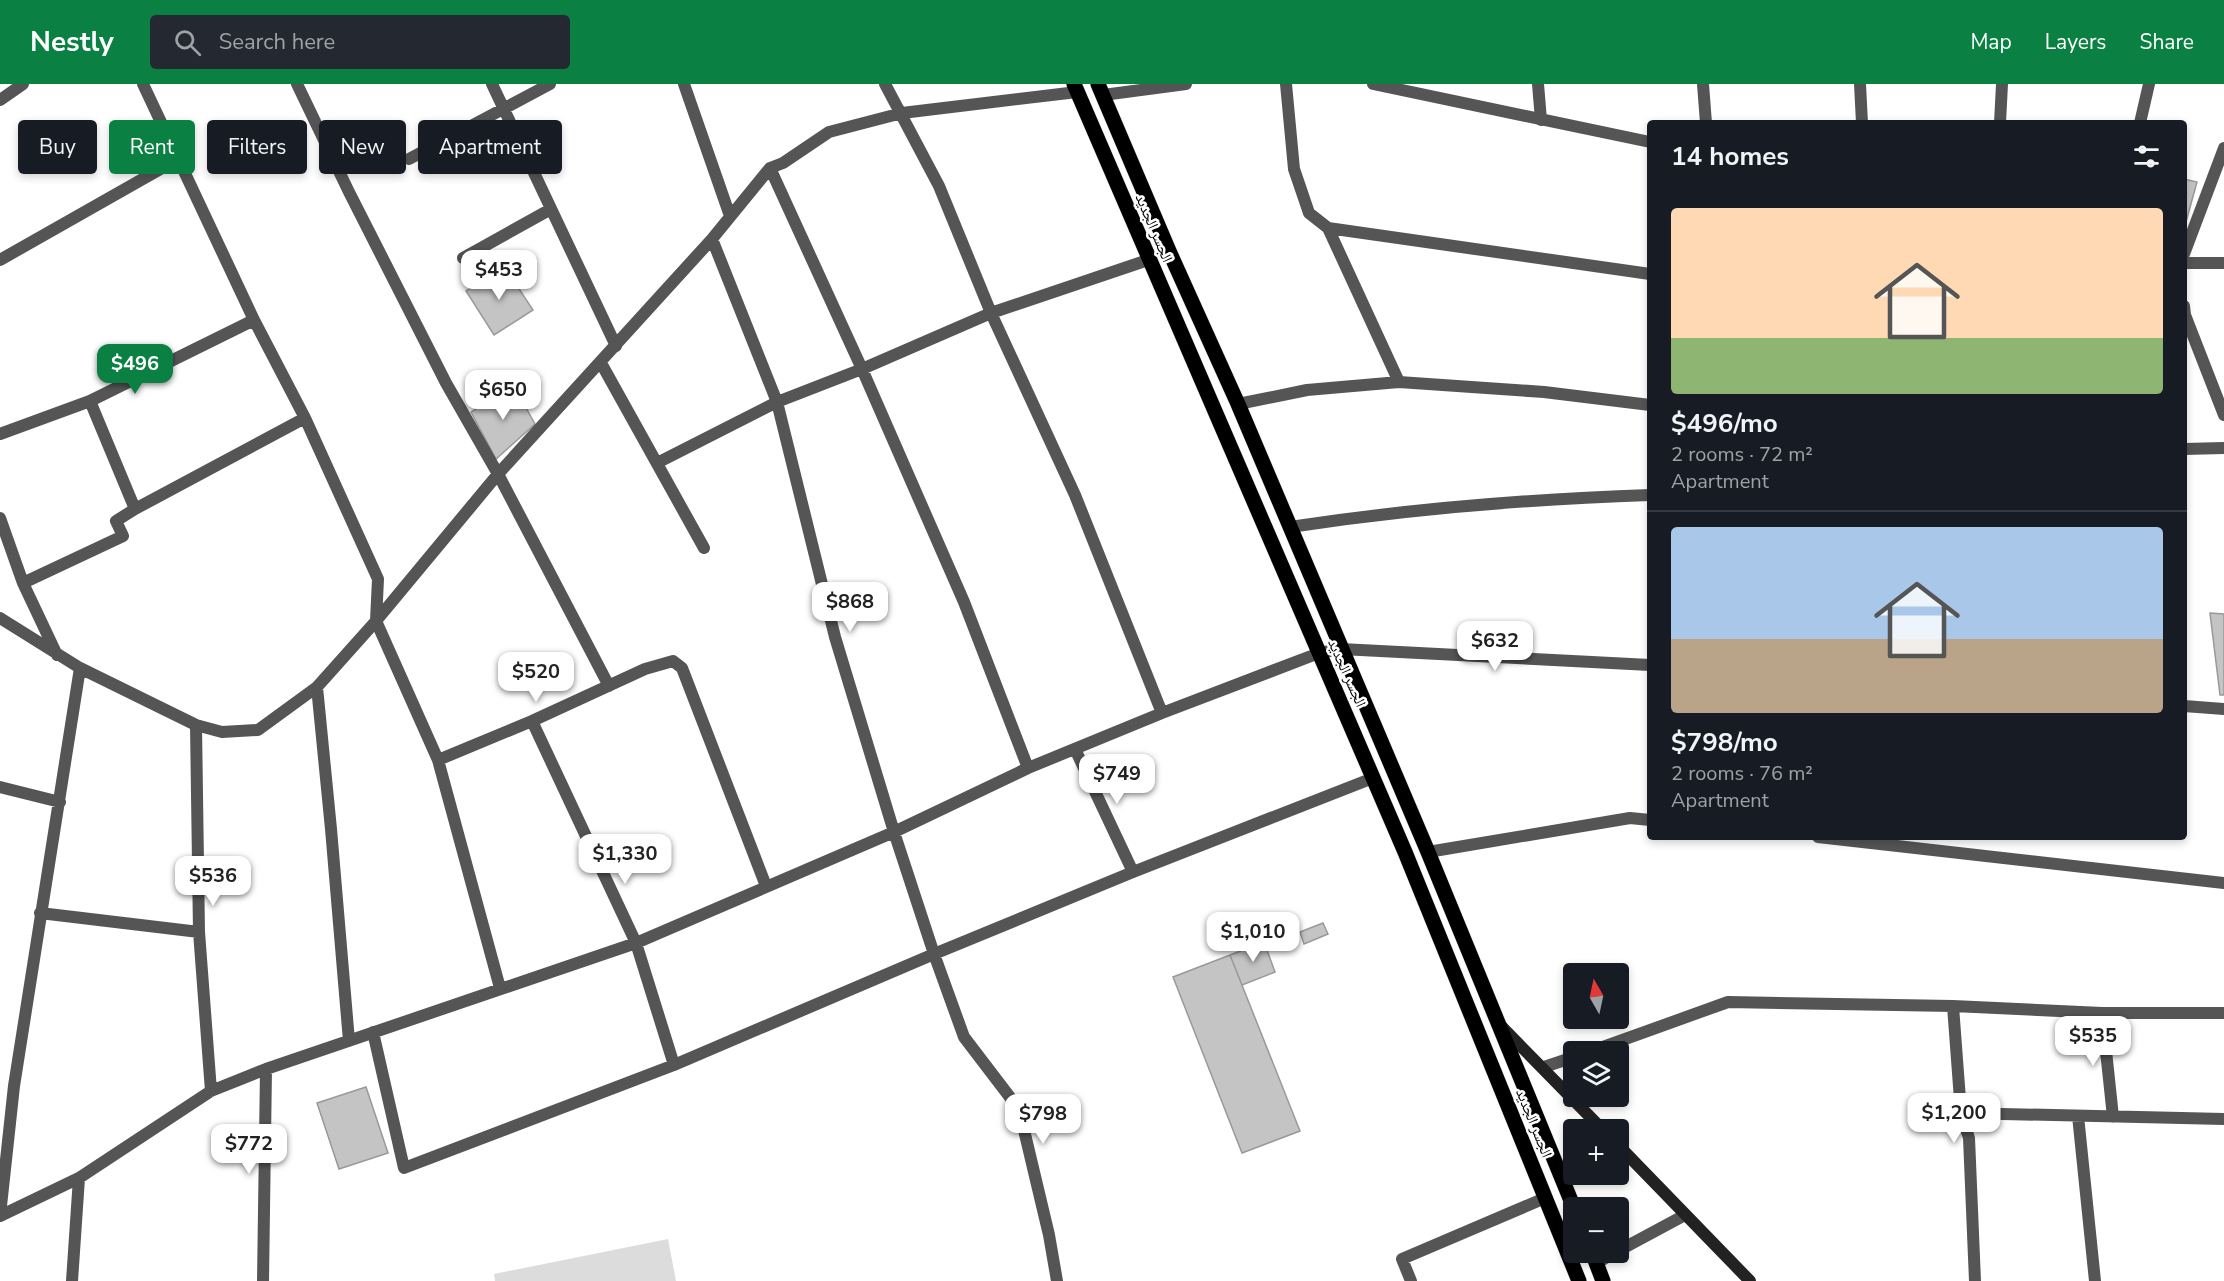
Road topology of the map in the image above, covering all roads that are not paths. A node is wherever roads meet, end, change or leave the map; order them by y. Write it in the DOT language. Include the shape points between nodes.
graph roads {
  1 [pos="23,84"];
  2 [pos="143,84"];
  3 [pos="297,84"];
  4 [pos="492,84"];
  5 [pos="550,84"];
  6 [pos="684,84"];
  7 [pos="885,84"];
  8 [pos="1186,84"];
  9 [pos="1286,84"];
  10 [pos="1374,84"];
  11 [pos="1538,84"];
  12 [pos="1702,84"];
  13 [pos="1860,84"];
  14 [pos="2002,84"];
  15 [pos="2149,84"];
  16 [pos="1402,86"];
  17 [pos="1075,88"];
  18 [pos="1101,90"];
  19 [pos="0,100"];
  20 [pos="503,108"];
  21 [pos="902,113"];
  22 [pos="160,120"];
  23 [pos="1541,120"];
  24 [pos="1706,120"];
  25 [pos="1862,120"];
  26 [pos="2000,120"];
  27 [pos="2141,120"];
  28 [pos="1647,141"];
  29 [pos="2224,148"];
  30 [pos="409,159"];
  31 [pos="770,168"];
  32 [pos="152,174"];
  33 [pos="185,174"];
  34 [pos="551,209"];
  35 [pos="730,216"];
  36 [pos="1328,228"];
  37 [pos="712,239"];
  38 [pos="2187,246"];
  39 [pos="463,258"];
  40 [pos="0,260"];
  41 [pos="1148,260"];
  42 [pos="2187,263"];
  43 [pos="2224,263"];
  44 [pos="1647,274"];
  45 [pos="991,312"];
  46 [pos="254,320"];
  47 [pos="2187,320"];
  48 [pos="616,346"];
  49 [pos="601,363"];
  50 [pos="862,369"];
  51 [pos="1399,382"];
  52 [pos="90,401"];
  53 [pos="777,402"];
  54 [pos="1238,404"];
  55 [pos="1647,405"];
  56 [pos="2224,416"];
  57 [pos="305,418"];
  58 [pos="0,434"];
  59 [pos="2224,448"];
  60 [pos="2187,449"];
  61 [pos="657,463"];
  62 [pos="498,474"];
  63 [pos="1647,495"];
  64 [pos="135,509"];
  65 [pos="0,518"];
  66 [pos="1290,527"];
  67 [pos="704,548"];
  68 [pos="23,583"];
  69 [pos="0,618"];
  70 [pos="376,621"];
  71 [pos="1341,649"];
  72 [pos="1319,653"];
  73 [pos="57,655"];
  74 [pos="1647,665"];
  75 [pos="80,668"];
  76 [pos="609,686"];
  77 [pos="317,687"];
  78 [pos="2187,706"];
  79 [pos="2224,709"];
  80 [pos="1162,713"];
  81 [pos="532,721"];
  82 [pos="196,725"];
  83 [pos="1075,749"];
  84 [pos="438,760"];
  85 [pos="1028,768"];
  86 [pos="1373,778"];
  87 [pos="0,787"];
  88 [pos="60,802"];
  89 [pos="1647,820"];
  90 [pos="894,832"];
  91 [pos="1861,840"];
  92 [pos="1428,852"];
  93 [pos="1133,872"];
  94 [pos="2224,884"];
  95 [pos="766,886"];
  96 [pos="40,913"];
  97 [pos="199,932"];
  98 [pos="636,943"];
  99 [pos="934,954"];
  100 [pos="500,988"];
  101 [pos="1953,1006"];
  102 [pos="2102,1013"];
  103 [pos="2224,1013"];
  104 [pos="1499,1024"];
  105 [pos="373,1032"];
  106 [pos="349,1041"];
  107 [pos="1620,1041"];
  108 [pos="1563,1061"];
  109 [pos="674,1065"];
  110 [pos="1544,1067"];
  111 [pos="266,1069"];
  112 [pos="212,1091"];
  113 [pos="1961,1113"];
  114 [pos="2078,1116"];
  115 [pos="2113,1117"];
  116 [pos="1593,1119"];
  117 [pos="2224,1119"];
  118 [pos="1629,1157"];
  119 [pos="79,1178"];
  120 [pos="1570,1197"];
  121 [pos="1545,1198"];
  122 [pos="1684,1215"];
  123 [pos="0,1216"];
  124 [pos="1629,1245"];
  125 [pos="1596,1263"];
  126 [pos="72,1281"];
  127 [pos="263,1281"];
  128 [pos="1057,1281"];
  129 [pos="1411,1281"];
  130 [pos="1579,1281"];
  131 [pos="1603,1281"];
  132 [pos="1750,1281"];
  133 [pos="1975,1281"];
  134 [pos="2095,1281"];
  1 -- 19 [label="street"];
  2 -- 22 [label="street"];
  3 -- 62 [label="street" via="446,383"];
  4 -- 20 [label="street"];
  5 -- 20 [label="street"];
  6 -- 35 [label="street"];
  7 -- 21 [label="street"];
  8 -- 18 [label="street"];
  9 -- 36 [label="street" via="1294,169 1309,213"];
  10 -- 16 [label="street"];
  11 -- 23 [label="street"];
  12 -- 24 [label="street"];
  13 -- 25 [label="street"];
  14 -- 26 [label="street"];
  15 -- 27 [label="street"];
  16 -- 23 [label="street"];
  17 -- 21 [label="street"];
  17 -- 41 [label="main road, الجسر الجديد"];
  18 -- 54 [label="main road, الجسر الجديد"];
  20 -- 30 [label="street"];
  20 -- 34 [label="street"];
  21 -- 31 [label="street" via="829,132"];
  21 -- 45 [label="street" via="939,186"];
  23 -- 28 [label="street"];
  29 -- 38 [label="street"];
  31 -- 35 [label="street"];
  31 -- 50 [label="street"];
  32 -- 40 [label="street"];
  33 -- 46 [label="street"];
  34 -- 39 [label="street"];
  34 -- 48 [label="street"];
  35 -- 37 [label="street"];
  36 -- 44 [label="street"];
  36 -- 51 [label="street"];
  37 -- 48 [label="street"];
  37 -- 53 [label="street"];
  41 -- 45 [label="street"];
  41 -- 72 [label="main road, الجسر الجديد"];
  42 -- 43 [label="street"];
  45 -- 50 [label="street"];
  45 -- 80 [label="street" via="1075,495"];
  46 -- 52 [label="street"];
  46 -- 57 [label="street"];
  47 -- 56 [label="street"];
  48 -- 49 [label="street"];
  49 -- 61 [label="street"];
  49 -- 62 [label="street"];
  50 -- 53 [label="street"];
  50 -- 85 [label="street" via="964,602"];
  51 -- 54 [label="street" via="1308,390"];
  51 -- 55 [label="street" via="1544,392"];
  52 -- 58 [label="street"];
  52 -- 64 [label="street"];
  53 -- 61 [label="street"];
  53 -- 90 [label="street" via="835,637"];
  54 -- 66 [label="main road, الجسر الجديد"];
  57 -- 64 [label="street"];
  57 -- 70 [label="street" via="378,579"];
  59 -- 60 [label="street"];
  61 -- 67 [label="street"];
  62 -- 70 [label="street"];
  62 -- 76 [label="street"];
  63 -- 66 [label="street" via="1366,515"];
  64 -- 68 [label="street" via="116,521 123,536"];
  65 -- 68 [label="street"];
  66 -- 71 [label="main road, الجسر الجديد"];
  68 -- 73 [label="street"];
  69 -- 73 [label="street"];
  70 -- 77 [label="street"];
  70 -- 84 [label="street"];
  71 -- 72 [label="street"];
  71 -- 74 [label="street"];
  71 -- 92 [label="main road, الجسر الجديد"];
  72 -- 80 [label="street"];
  72 -- 86 [label="main road, الجسر الجديد"];
  73 -- 75 [label="street"];
  75 -- 82 [label="street"];
  75 -- 88 [label="street"];
  76 -- 81 [label="street"];
  76 -- 95 [label="street" via="663,663 673,661 682,668"];
  77 -- 82 [label="street" via="258,730 222,732"];
  77 -- 106 [label="street"];
  78 -- 79 [label="street"];
  80 -- 83 [label="street"];
  81 -- 84 [label="street"];
  81 -- 98 [label="street"];
  82 -- 97 [label="street"];
  83 -- 85 [label="street"];
  83 -- 93 [label="street"];
  84 -- 100 [label="street"];
  85 -- 90 [label="street"];
  86 -- 93 [label="street"];
  86 -- 121 [label="main road, الجسر الجديد"];
  87 -- 88 [label="street"];
  88 -- 96 [label="street"];
  89 -- 92 [label="street" via="1630,818"];
  90 -- 95 [label="street"];
  90 -- 99 [label="street"];
  91 -- 94 [label="street"];
  92 -- 104 [label="main road, الجسر الجديد"];
  93 -- 99 [label="street"];
  95 -- 98 [label="street"];
  96 -- 97 [label="street"];
  96 -- 123 [label="street" via="14,1086"];
  97 -- 112 [label="street"];
  98 -- 100 [label="street"];
  98 -- 109 [label="street"];
  99 -- 109 [label="street"];
  99 -- 128 [label="street" via="964,1037 1019,1109"];
  100 -- 105 [label="street"];
  101 -- 102 [label="street"];
  101 -- 107 [label="street" via="1728,1002"];
  101 -- 113 [label="street"];
  102 -- 103 [label="street"];
  102 -- 115 [label="street"];
  104 -- 110 [label="main road"];
  104 -- 120 [label="main road, الجسر الجديد"];
  105 -- 106 [label="street"];
  105 -- 109 [label="street" via="404,1168"];
  106 -- 111 [label="street"];
  108 -- 110 [label="street"];
  110 -- 116 [label="main road"];
  111 -- 112 [label="street"];
  111 -- 127 [label="street"];
  112 -- 119 [label="street"];
  113 -- 114 [label="street"];
  113 -- 133 [label="street" via="1969,1138"];
  114 -- 115 [label="street"];
  114 -- 134 [label="street"];
  115 -- 117 [label="street"];
  118 -- 122 [label="main road"];
  119 -- 123 [label="street"];
  119 -- 126 [label="street"];
  121 -- 129 [label="street" via="1402,1259"];
  121 -- 130 [label="main road, الجسر الجديد"];
  122 -- 124 [label="street"];
  122 -- 132 [label="main road"];
  125 -- 131 [label="main road"];
}
